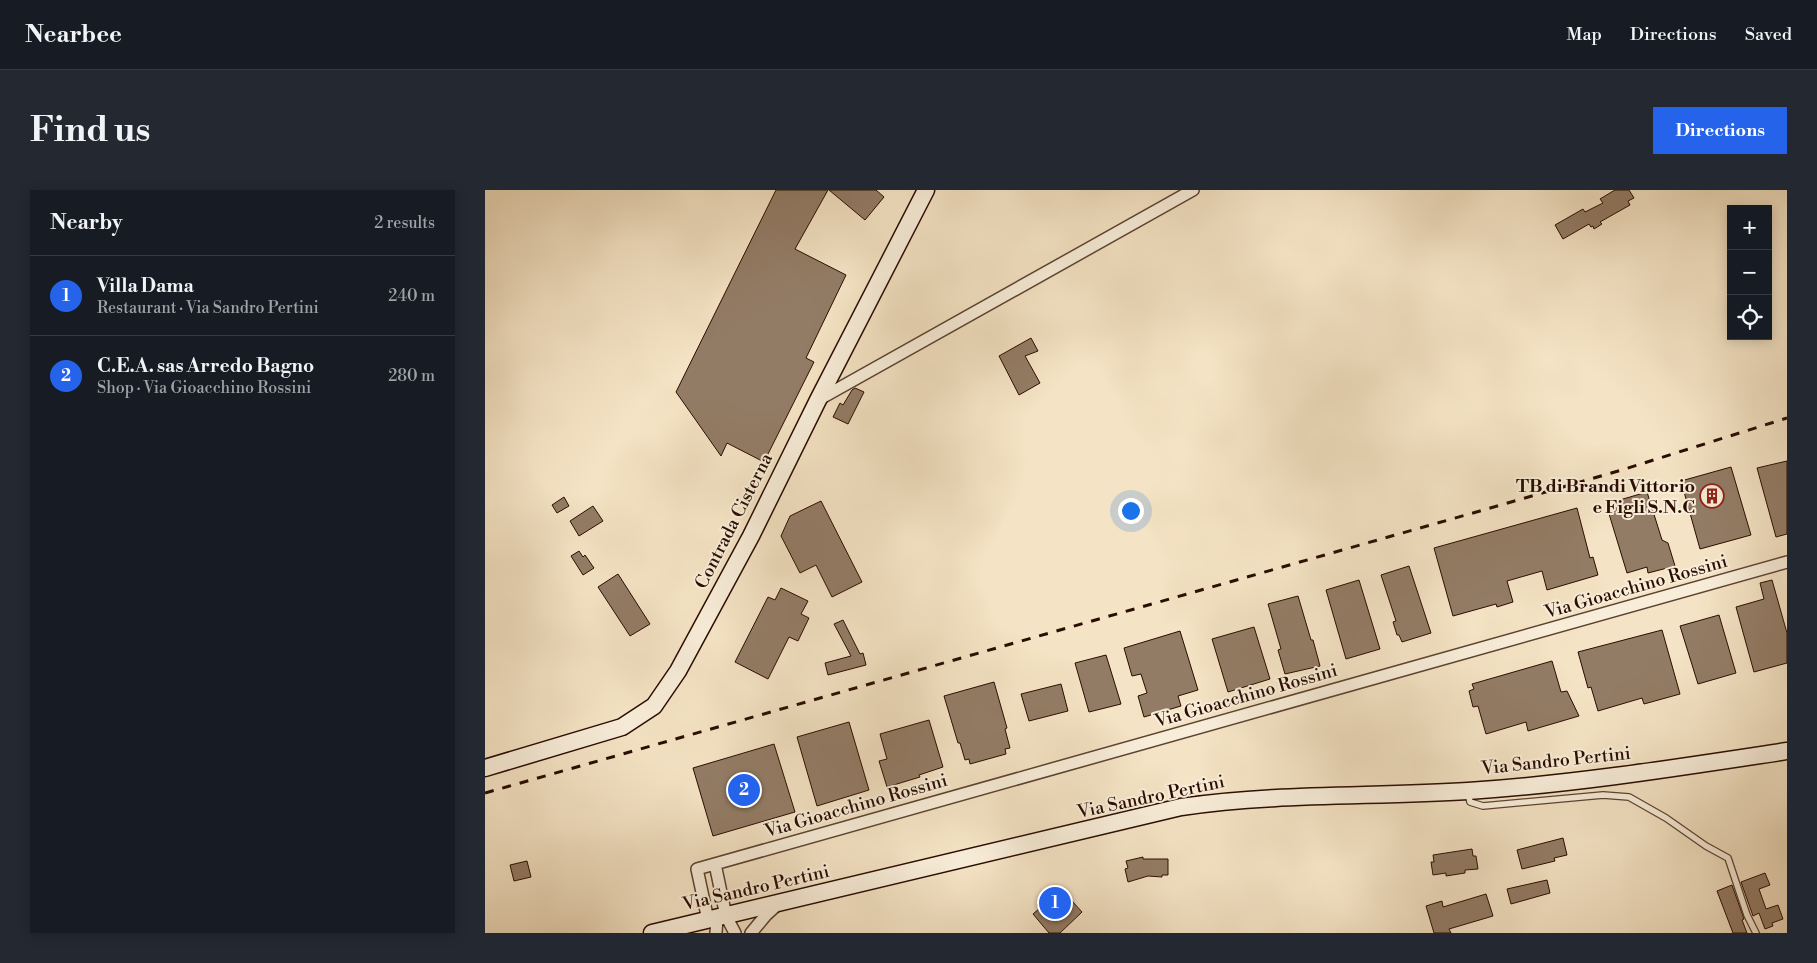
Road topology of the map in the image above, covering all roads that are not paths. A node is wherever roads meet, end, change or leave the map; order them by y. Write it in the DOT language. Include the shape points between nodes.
graph roads {
  1 [pos="926,190"];
  2 [pos="1193,190"];
  3 [pos="818,400"];
  4 [pos="1787,562"];
  5 [pos="1787,751"];
  6 [pos="485,768"];
  7 [pos="1467,791"];
  8 [pos="715,864"];
  9 [pos="779,903"];
  10 [pos="717,922"];
  11 [pos="660,932"];
  12 [pos="735,933"];
  13 [pos="751,933"];
  14 [pos="1756,933"];
  1 -- 3 [label="main road, Contrada Cisterna"];
  2 -- 3 [label="street"];
  3 -- 6 [label="main road, Contrada Cisterna" via="751,536 678,670 654,706 622,727"];
  4 -- 8 [label="street, Via Gioacchino Rossini"];
  5 -- 7 [label="main road, Via Sandro Pertini" via="1620,776"];
  7 -- 9 [label="main road, Via Sandro Pertini" via="1259,798 1181,807"];
  7 -- 14 [label="lane" via="1470,802 1483,806 1603,795 1629,797 1728,858"];
  8 -- 10 [label="street"];
  8 -- 10 [label="street, Via Gioacchino Rossini" via="697,869"];
  9 -- 10 [label="main road, Via Sandro Pertini"];
  9 -- 13 [label="street" via="765,914"];
  10 -- 11 [label="main road, Via Sandro Pertini"];
  10 -- 12 [label="street"];
}
